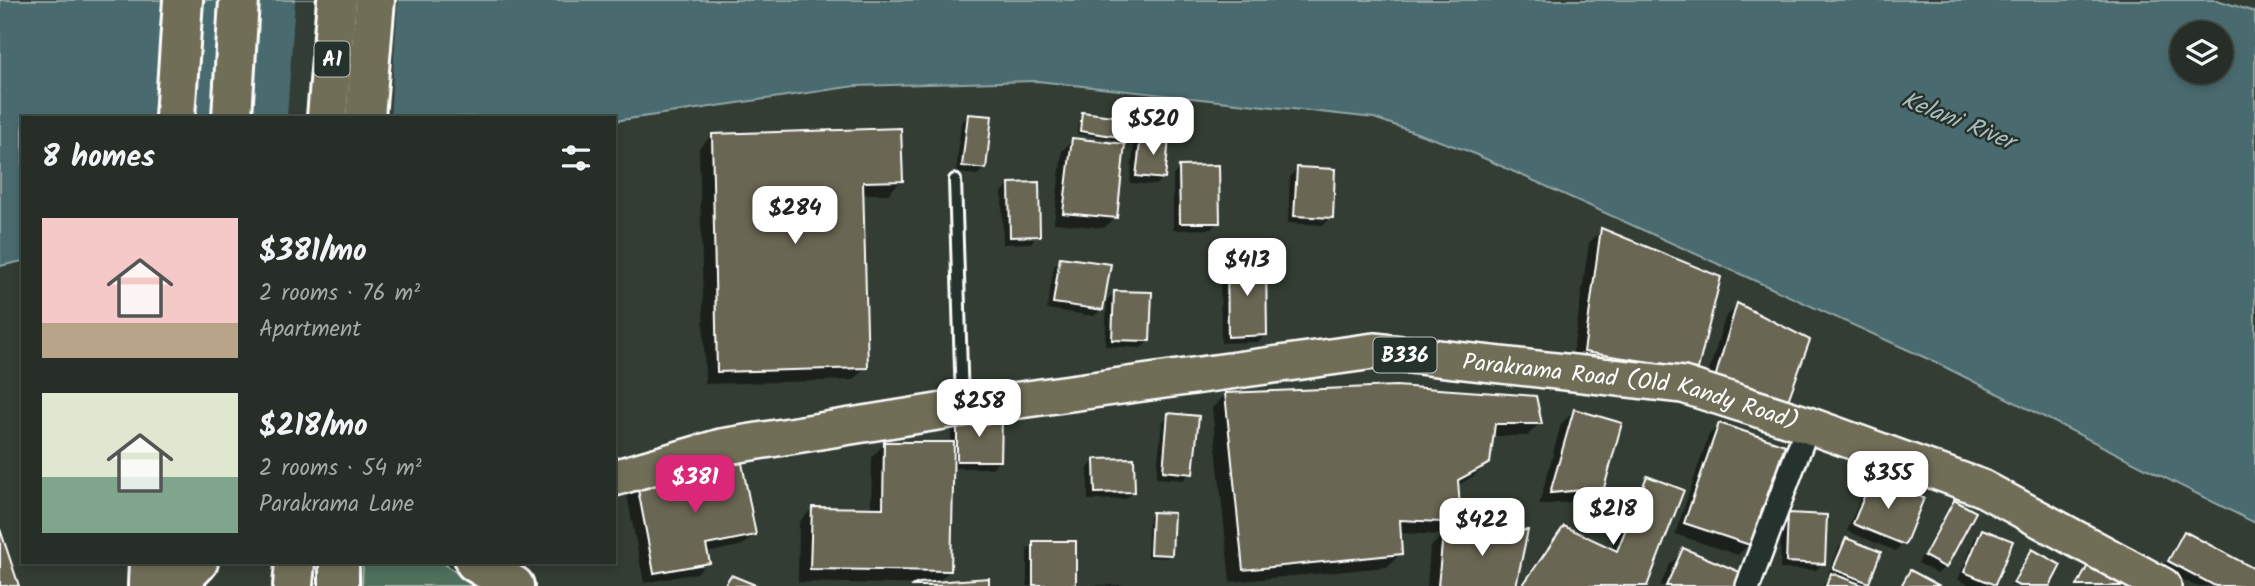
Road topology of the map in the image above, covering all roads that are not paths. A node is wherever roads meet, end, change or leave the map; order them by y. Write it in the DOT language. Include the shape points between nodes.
graph roads {
  1 [pos="183,0"];
  2 [pos="239,0"];
  3 [pos="337,0"];
  4 [pos="375,0"];
  5 [pos="175,116"];
  6 [pos="232,116"];
  7 [pos="327,116"];
  8 [pos="365,116"];
  9 [pos="955,180"];
  10 [pos="962,408"];
  11 [pos="1808,425"];
  12 [pos="616,477"];
  13 [pos="149,564"];
  14 [pos="196,564"];
  15 [pos="206,564"];
  16 [pos="295,564"];
  17 [pos="339,564"];
  18 [pos="478,564"];
  19 [pos="148,586"];
  20 [pos="175,586"];
  21 [pos="206,586"];
  22 [pos="293,586"];
  23 [pos="338,586"];
  24 [pos="514,586"];
  25 [pos="1748,586"];
  26 [pos="2163,586"];
  1 -- 5 [label="highway"];
  2 -- 6 [label="highway"];
  3 -- 7 [label="highway, A1"];
  4 -- 8 [label="highway, A1"];
  9 -- 10 [label="lane"];
  10 -- 11 [label="main road, Parakrama Road (Old Kandy Road) / B336" via="1374,351 1683,385"];
  10 -- 12 [label="main road, Parakrama Road (Old Kandy Road) / B336" via="721,447"];
  11 -- 25 [label="street"];
  11 -- 26 [label="main road, Parakrama Road (Old Kandy Road) / B336" via="1982,488"];
  13 -- 19 [label="highway"];
  14 -- 20 [label="highway"];
  15 -- 21 [label="highway"];
  16 -- 22 [label="highway"];
  17 -- 23 [label="highway"];
  18 -- 24 [label="highway"];
}
